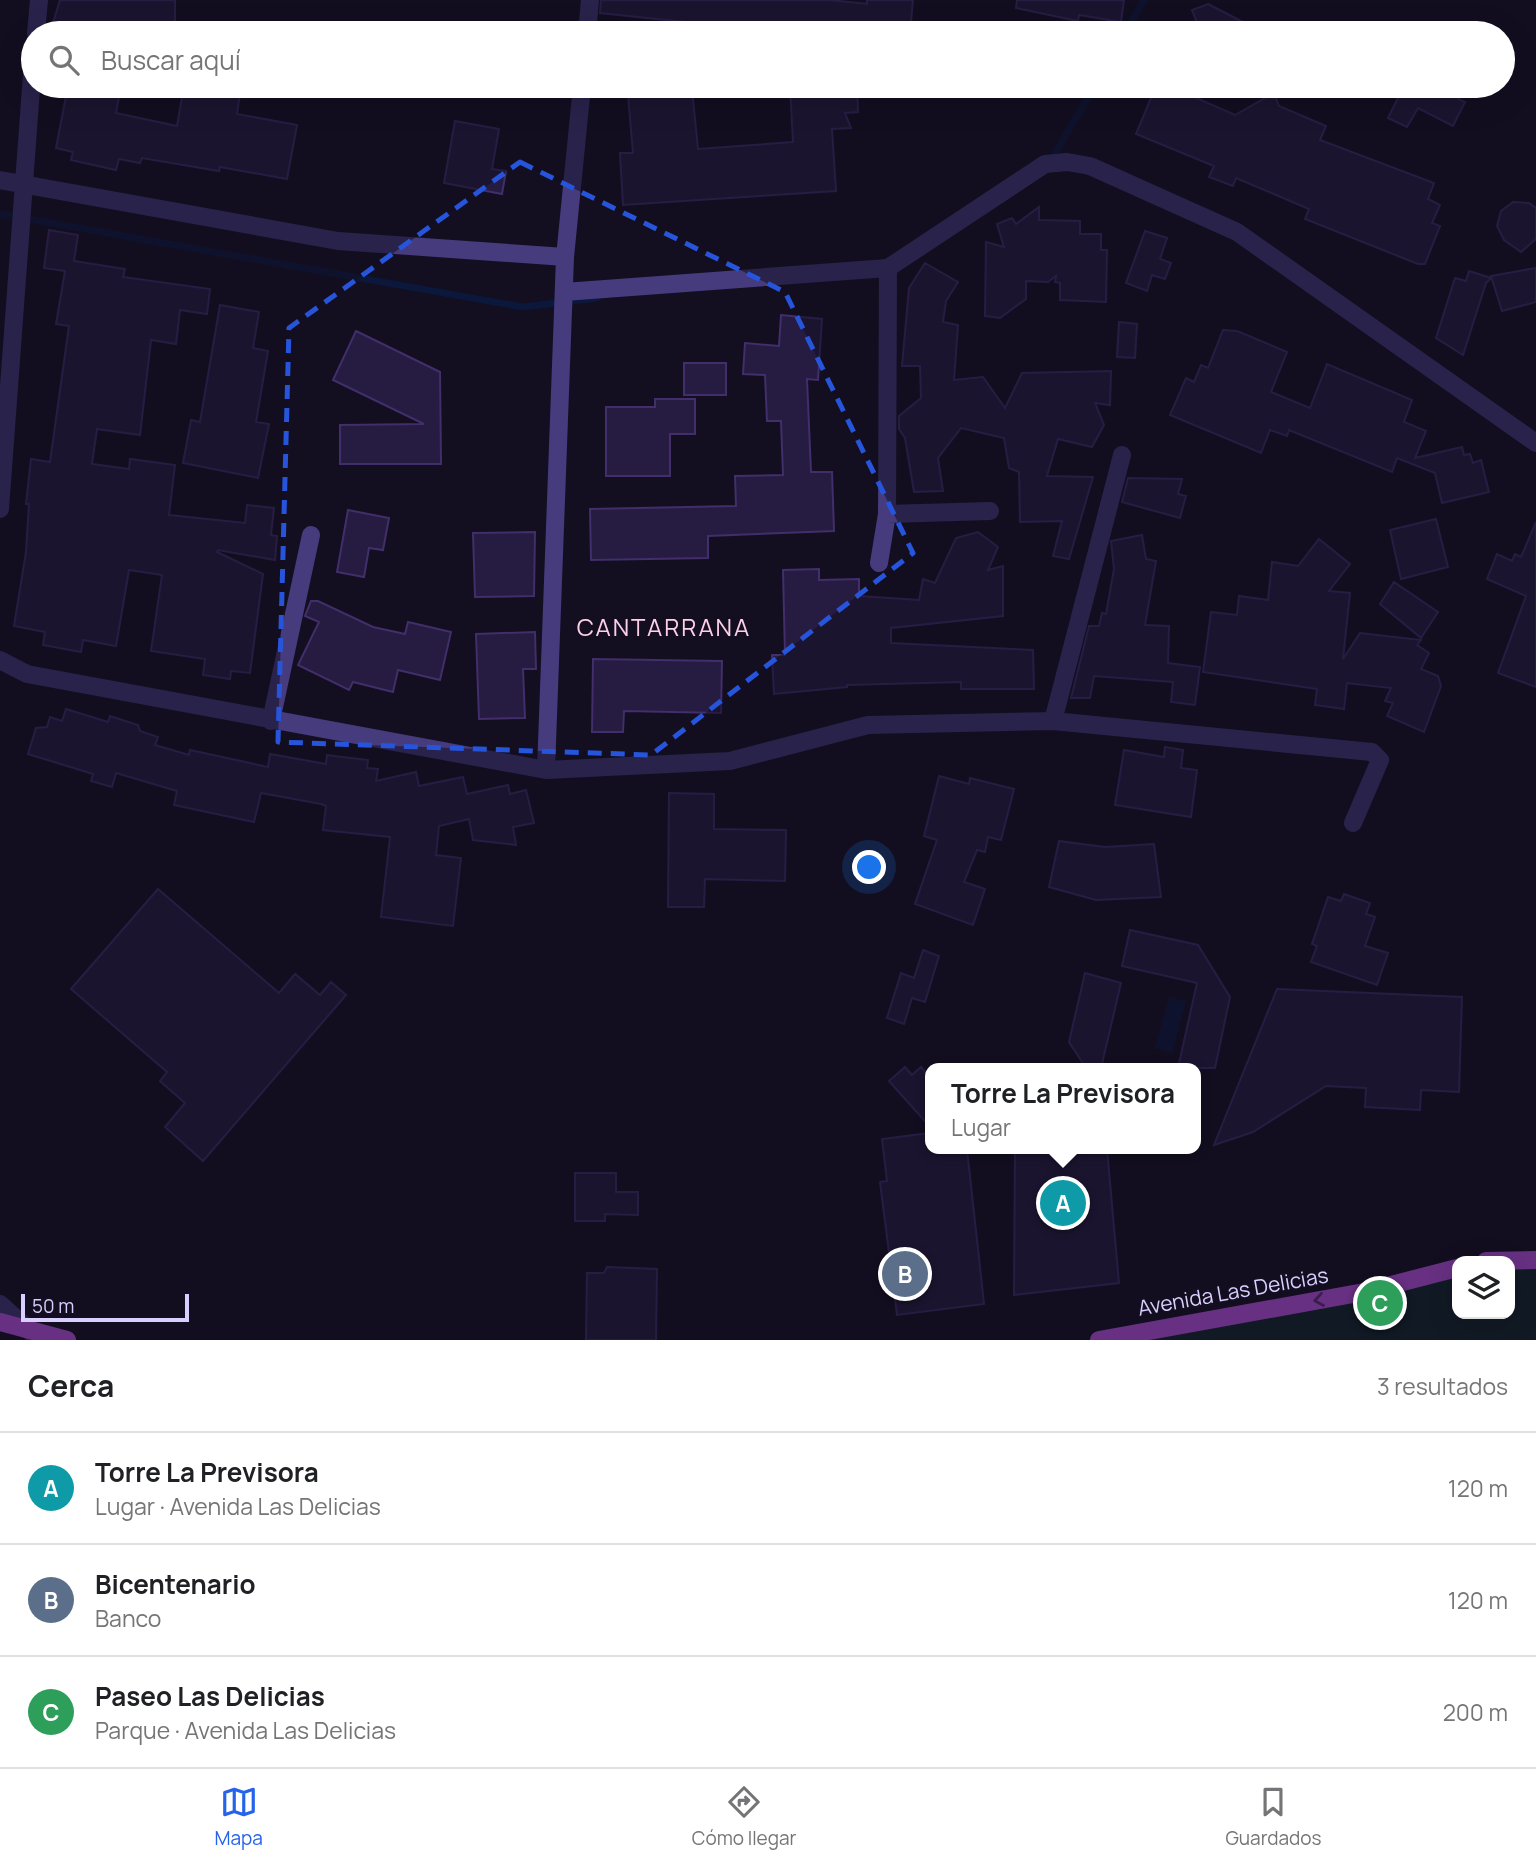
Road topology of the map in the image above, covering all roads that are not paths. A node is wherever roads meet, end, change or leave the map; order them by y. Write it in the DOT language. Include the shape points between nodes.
graph roads {
  1 [pos="39,0"];
  2 [pos="590,0"];
  3 [pos="37,21"];
  4 [pos="588,21"];
  5 [pos="30,98"];
  6 [pos="581,98"];
  7 [pos="0,180"];
  8 [pos="23,181"];
  9 [pos="565,257"];
  10 [pos="888,268"];
  11 [pos="563,293"];
  12 [pos="1536,443"];
  13 [pos="1122,455"];
  14 [pos="0,509"];
  15 [pos="990,511"];
  16 [pos="887,514"];
  17 [pos="311,535"];
  18 [pos="879,563"];
  19 [pos="0,660"];
  20 [pos="271,721"];
  21 [pos="1053,721"];
  22 [pos="546,770"];
  23 [pos="1353,823"];
  24 [pos="1515,1260"];
  25 [pos="1536,1260"];
  26 [pos="1452,1269"];
  27 [pos="0,1304"];
  28 [pos="0,1322"];
  29 [pos="31,1332"];
  30 [pos="67,1340"];
  31 [pos="1098,1340"];
  1 -- 3 [label="street"];
  2 -- 4 [label="street"];
  5 -- 8 [label="street"];
  6 -- 9 [label="street"];
  7 -- 8 [label="street"];
  8 -- 9 [label="street" via="338,241"];
  8 -- 14 [label="street"];
  9 -- 11 [label="street"];
  10 -- 11 [label="street"];
  10 -- 12 [label="street" via="1045,164 1090,166 1237,232"];
  10 -- 16 [label="street"];
  11 -- 22 [label="street"];
  13 -- 21 [label="street"];
  15 -- 16 [label="street"];
  16 -- 18 [label="street"];
  17 -- 20 [label="street"];
  19 -- 20 [label="street" via="27,674"];
  20 -- 22 [label="street"];
  21 -- 22 [label="street" via="868,725 730,761"];
  21 -- 23 [label="street" via="1372,752 1380,760"];
  24 -- 25 [label="main road"];
  26 -- 31 [label="main road, Avenida Las Delicias, one-way" via="1364,1292"];
  27 -- 29 [label="street"];
  28 -- 29 [label="main road"];
  29 -- 30 [label="main road"];
}
